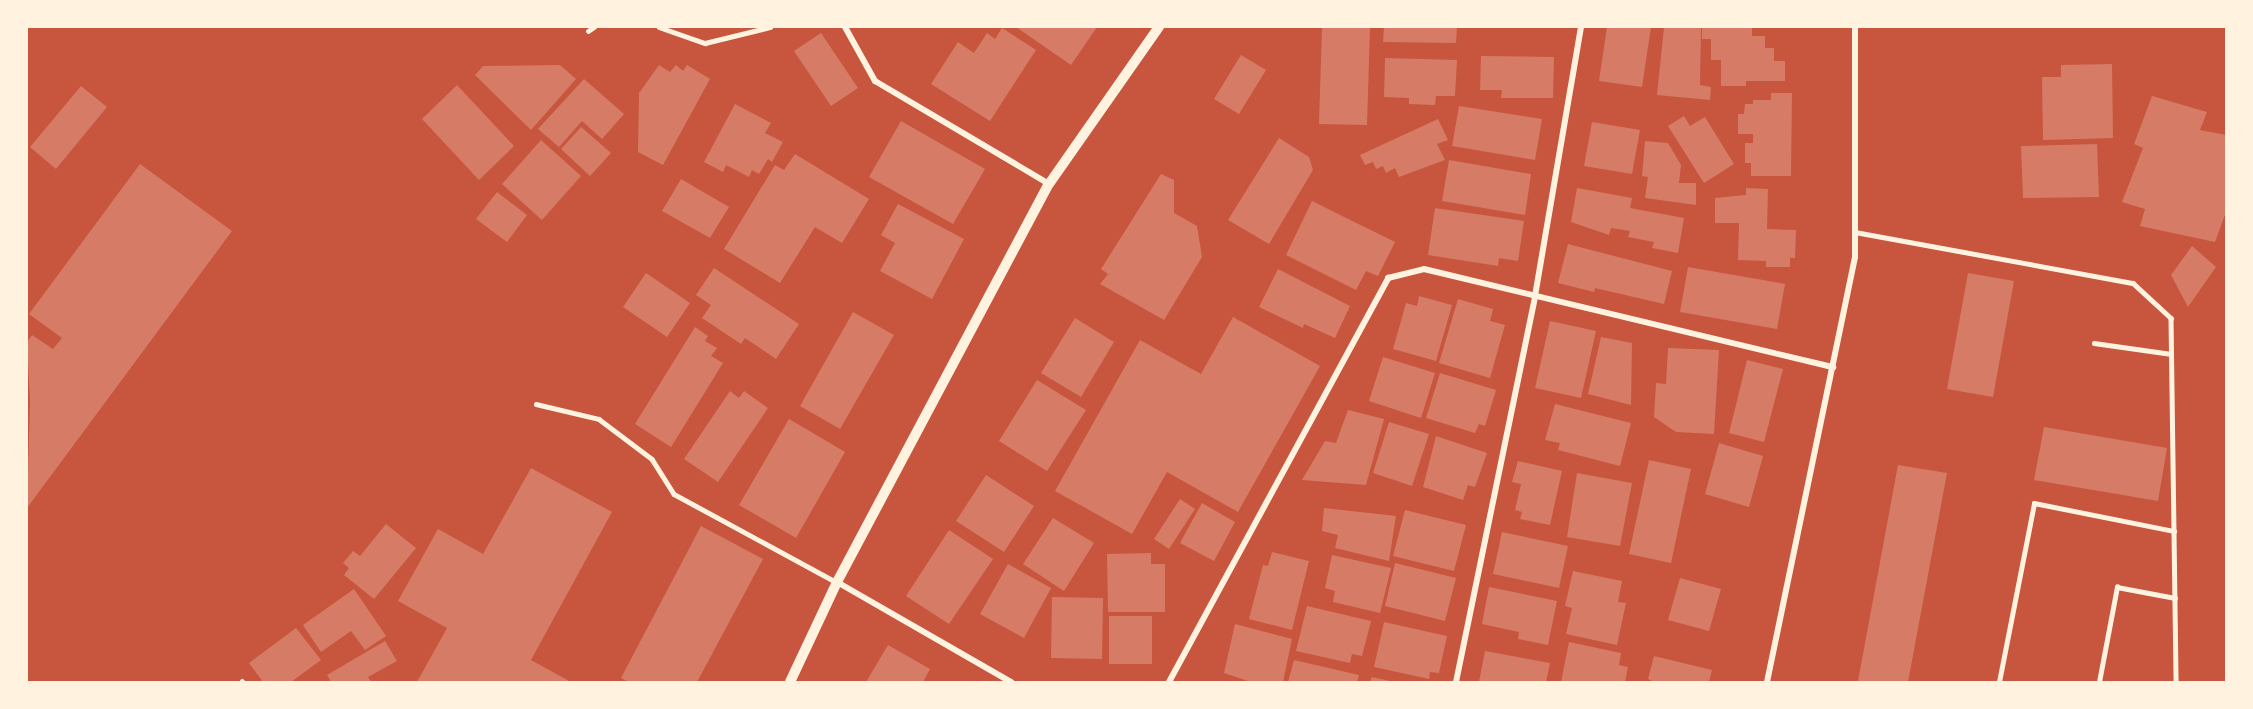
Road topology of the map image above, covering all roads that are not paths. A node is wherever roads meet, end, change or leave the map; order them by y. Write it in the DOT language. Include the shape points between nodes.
graph roads {
  1 [pos="594,27"];
  2 [pos="659,27"];
  3 [pos="770,27"];
  4 [pos="845,27"];
  5 [pos="1159,27"];
  6 [pos="1581,27"];
  7 [pos="1855,27"];
  8 [pos="588,30"];
  9 [pos="1049,184"];
  10 [pos="1855,232"];
  11 [pos="1535,296"];
  12 [pos="2094,343"];
  13 [pos="2171,354"];
  14 [pos="1833,367"];
  15 [pos="536,404"];
  16 [pos="2174,531"];
  17 [pos="837,582"];
  18 [pos="2175,598"];
  19 [pos="790,682"];
  20 [pos="1011,682"];
  21 [pos="1169,682"];
  22 [pos="1456,682"];
  23 [pos="1767,682"];
  24 [pos="1999,682"];
  25 [pos="2099,682"];
  26 [pos="2176,682"];
  1 -- 8 [label="lane"];
  2 -- 3 [label="lane" via="705,43"];
  4 -- 9 [label="street" via="875,81"];
  5 -- 9 [label="street"];
  6 -- 11 [label="street"];
  7 -- 10 [label="street"];
  9 -- 17 [label="street"];
  10 -- 13 [label="lane" via="2133,283 2171,318"];
  10 -- 14 [label="street" via="1855,257"];
  11 -- 14 [label="street"];
  11 -- 21 [label="street" via="1424,270 1388,278"];
  11 -- 22 [label="street"];
  12 -- 13 [label="lane"];
  13 -- 16 [label="lane"];
  14 -- 23 [label="street"];
  15 -- 17 [label="lane" via="599,419 652,459 674,494"];
  16 -- 18 [label="lane"];
  16 -- 24 [label="lane" via="2034,503"];
  17 -- 19 [label="street"];
  17 -- 20 [label="street"];
  18 -- 25 [label="lane" via="2117,586"];
  18 -- 26 [label="lane"];
}
